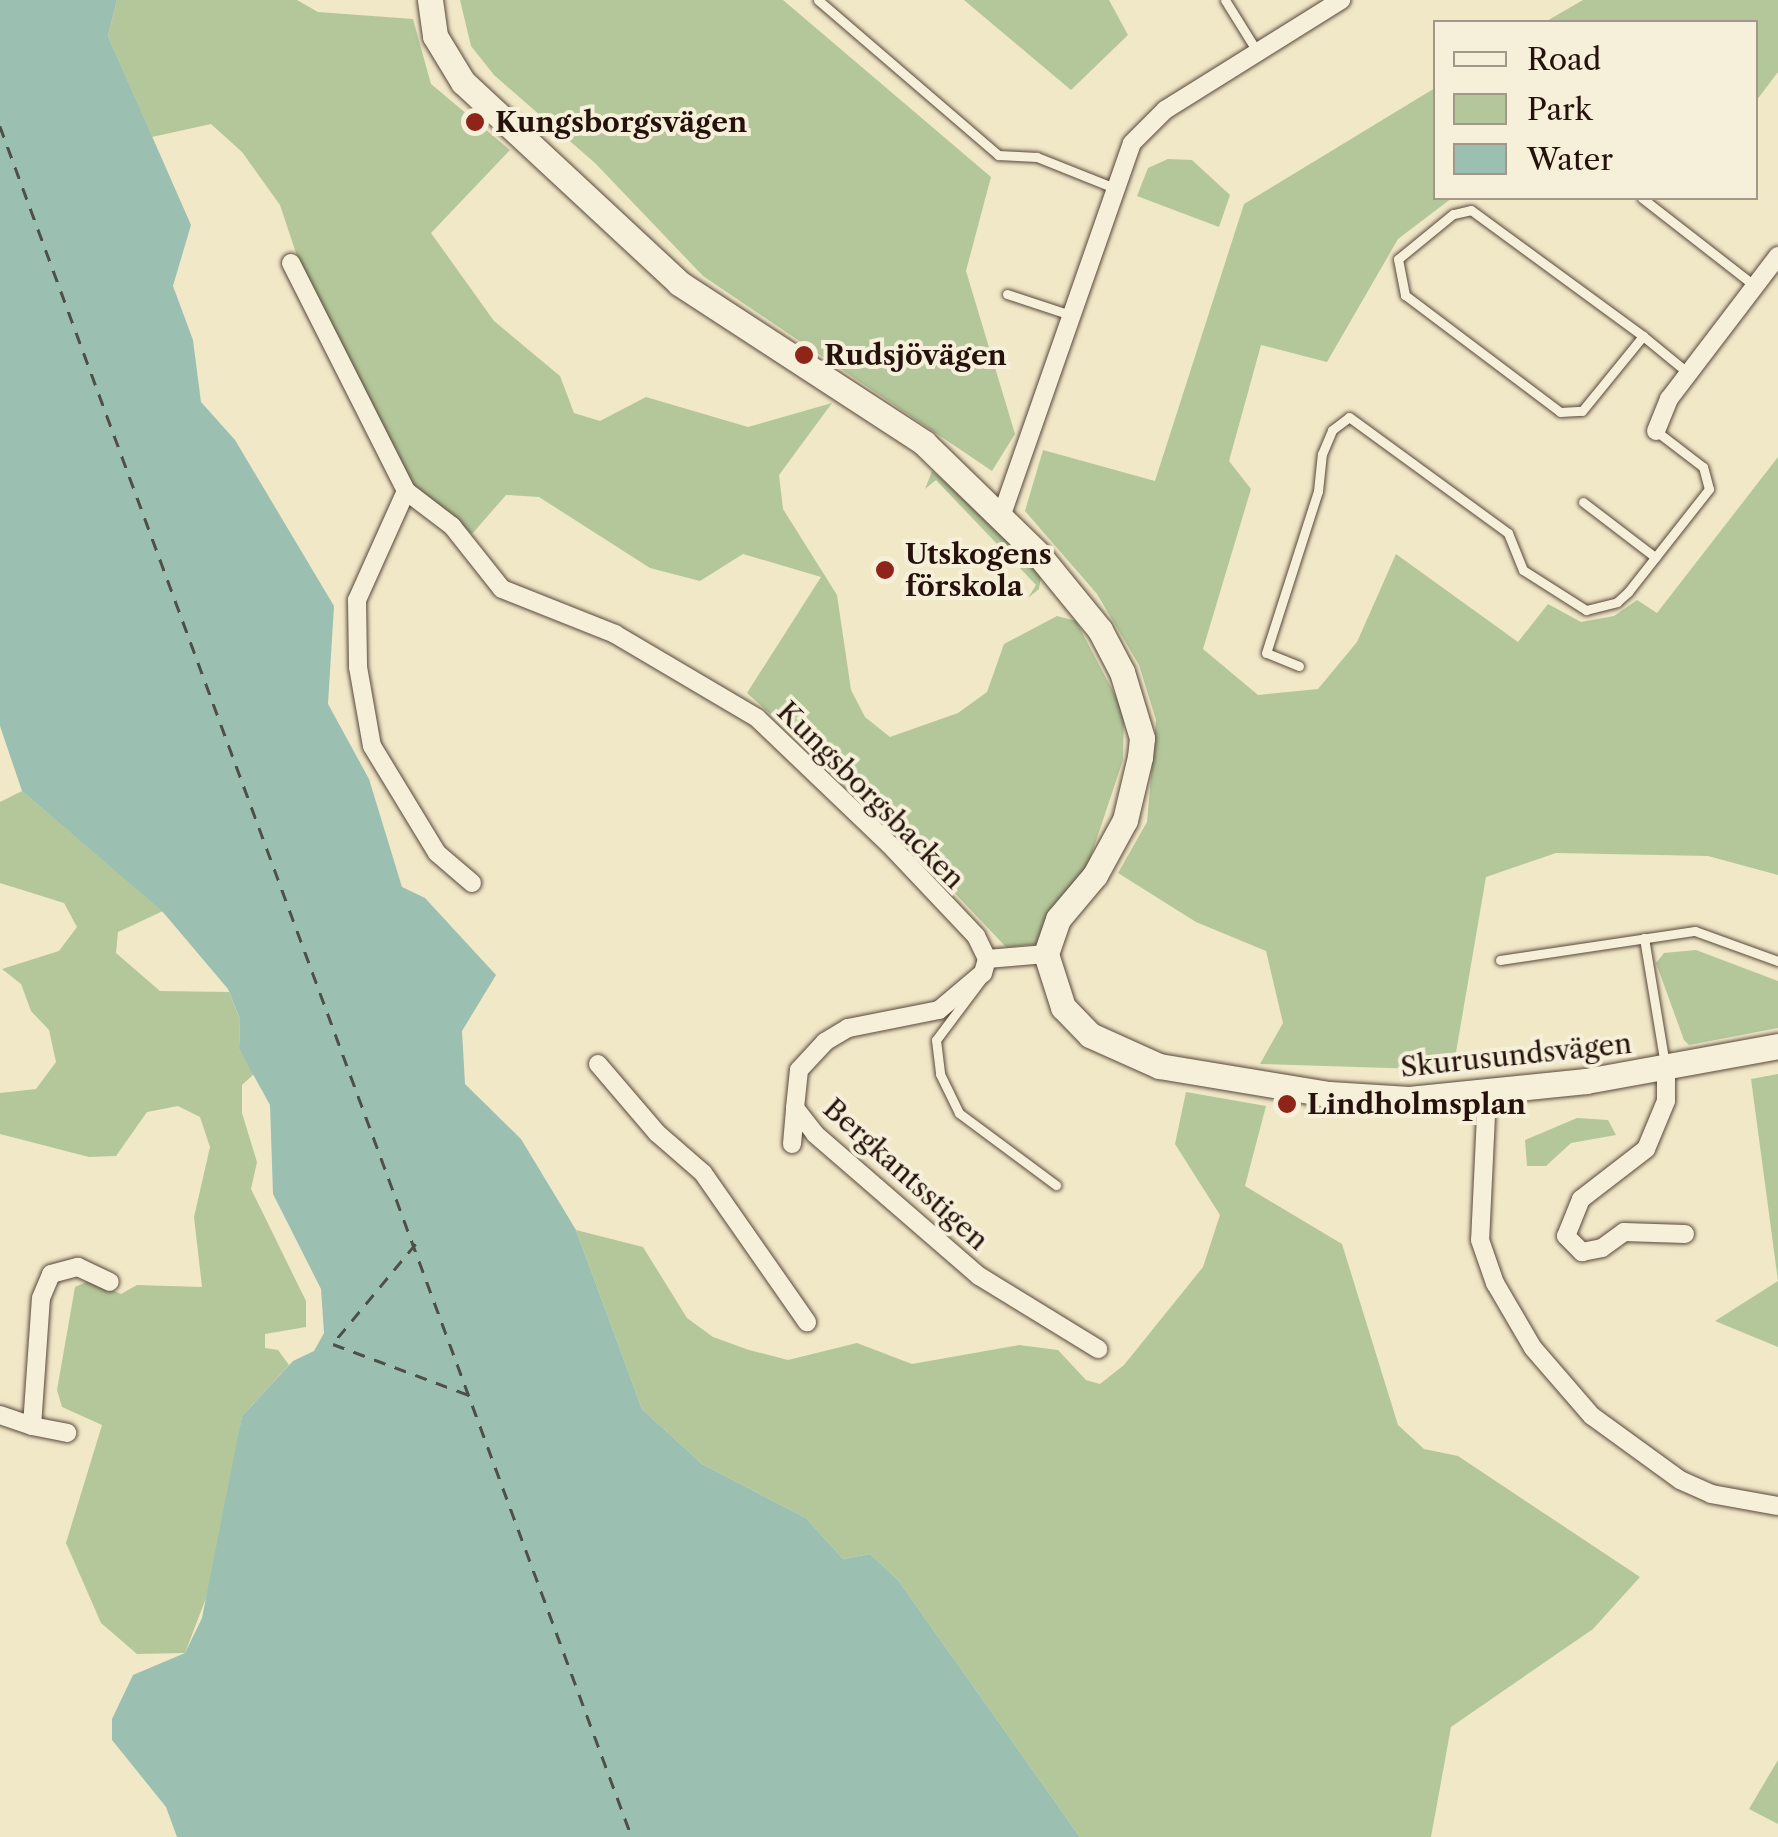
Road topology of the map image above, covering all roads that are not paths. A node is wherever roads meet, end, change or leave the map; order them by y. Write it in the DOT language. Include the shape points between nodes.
graph roads {
  1 [pos="430,0"];
  2 [pos="818,0"];
  3 [pos="1225,0"];
  4 [pos="1341,0"];
  5 [pos="1258,52"];
  6 [pos="1112,188"];
  7 [pos="1645,200"];
  8 [pos="1778,256"];
  9 [pos="290,263"];
  10 [pos="1755,286"];
  11 [pos="1007,294"];
  12 [pos="1072,316"];
  13 [pos="1643,336"];
  14 [pos="1688,374"];
  15 [pos="1656,431"];
  16 [pos="406,491"];
  17 [pos="1583,502"];
  18 [pos="1001,517"];
  19 [pos="1655,557"];
  20 [pos="1299,666"];
  21 [pos="472,883"];
  22 [pos="1644,938"];
  23 [pos="1046,954"];
  24 [pos="1500,960"];
  25 [pos="1778,961"];
  26 [pos="985,966"];
  27 [pos="1778,1046"];
  28 [pos="598,1064"];
  29 [pos="1666,1068"];
  30 [pos="1487,1094"];
  31 [pos="795,1108"];
  32 [pos="792,1144"];
  33 [pos="1056,1185"];
  34 [pos="1686,1234"];
  35 [pos="110,1282"];
  36 [pos="807,1322"];
  37 [pos="1098,1349"];
  38 [pos="0,1415"];
  39 [pos="32,1426"];
  40 [pos="67,1433"];
  41 [pos="1778,1506"];
  1 -- 18 [label="street" via="435,36 463,82 679,283 924,444"];
  2 -- 6 [label="lane" via="998,155 1037,157"];
  3 -- 5 [label="lane"];
  4 -- 5 [label="street"];
  5 -- 6 [label="street" via="1166,110 1132,142"];
  6 -- 12 [label="street"];
  7 -- 10 [label="lane"];
  8 -- 10 [label="street"];
  9 -- 16 [label="street"];
  10 -- 14 [label="street"];
  11 -- 12 [label="lane"];
  12 -- 18 [label="street"];
  13 -- 13 [label="lane" via="1582,410 1560,412 1405,295 1398,260 1453,214 1472,210"];
  13 -- 14 [label="lane"];
  14 -- 15 [label="street"];
  15 -- 19 [label="lane" via="1709,476 1708,489"];
  16 -- 21 [label="street" via="357,600 362,696 372,746 386,771 437,852"];
  16 -- 26 [label="street, Kungsborgsbacken" via="452,526 502,589 615,634 757,718 976,936"];
  17 -- 19 [label="lane"];
  18 -- 23 [label="street" via="1100,630 1122,672 1142,738 1125,820 1095,875 1058,920"];
  19 -- 20 [label="lane" via="1617,602 1586,610 1567,604 1523,570 1508,533 1349,417 1332,430 1322,454 1318,491 1266,654"];
  22 -- 24 [label="lane"];
  22 -- 25 [label="lane" via="1695,931"];
  22 -- 29 [label="lane"];
  23 -- 26 [label="street"];
  23 -- 30 [label="street, Skurusundsvägen" via="1054,990 1075,1022 1159,1066 1329,1094"];
  26 -- 31 [label="street, Bergkantsstigen" via="939,1010 848,1028 825,1042 799,1070"];
  26 -- 33 [label="lane" via="979,990 936,1040 940,1074 959,1114"];
  27 -- 29 [label="street, Skurusundsvägen"];
  28 -- 36 [label="street" via="657,1133 703,1173"];
  29 -- 30 [label="street, Skurusundsvägen"];
  29 -- 34 [label="street, Skurusundsvägen" via="1666,1101 1646,1149 1581,1199 1566,1236 1582,1252 1624,1232"];
  30 -- 41 [label="street" via="1480,1240 1495,1283 1533,1348 1592,1416 1680,1480 1711,1494"];
  31 -- 32 [label="street"];
  31 -- 37 [label="street, Bergkantsstigen" via="815,1134 979,1276"];
  35 -- 39 [label="street" via="68,1267 44,1286"];
  38 -- 39 [label="street"];
  39 -- 40 [label="street"];
}
